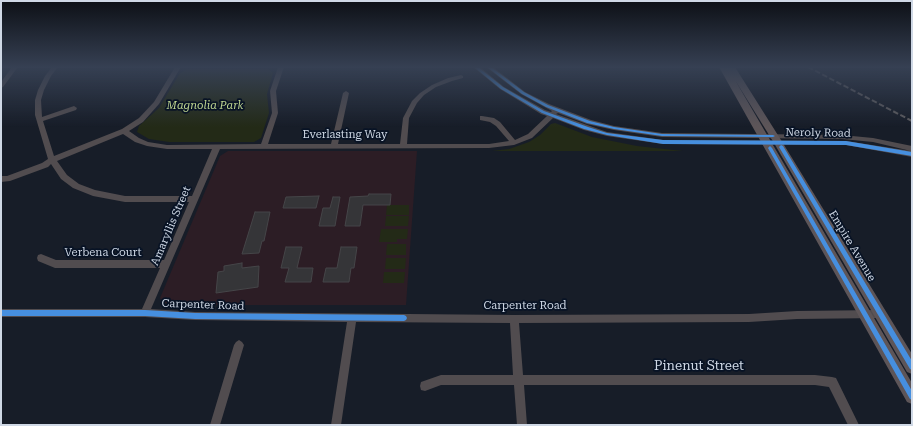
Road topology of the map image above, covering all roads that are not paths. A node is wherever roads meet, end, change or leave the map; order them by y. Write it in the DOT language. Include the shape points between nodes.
graph roads {
  1 [pos="42,87"];
  2 [pos="166,87"];
  3 [pos="274,87"];
  4 [pos="433,87"];
  5 [pos="501,87"];
  6 [pos="515,87"];
  7 [pos="736,87"];
  8 [pos="742,87"];
  9 [pos="346,93"];
  10 [pos="74,108"];
  11 [pos="557,110"];
  12 [pos="551,116"];
  13 [pos="482,118"];
  14 [pos="40,120"];
  15 [pos="124,131"];
  16 [pos="770,139"];
  17 [pos="873,140"];
  18 [pos="514,143"];
  19 [pos="864,145"];
  20 [pos="334,146"];
  21 [pos="403,146"];
  22 [pos="216,147"];
  23 [pos="264,147"];
  24 [pos="912,149"];
  25 [pos="912,154"];
  26 [pos="52,160"];
  27 [pos="1,179"];
  28 [pos="194,200"];
  29 [pos="41,258"];
  30 [pos="167,264"];
  31 [pos="1,313"];
  32 [pos="146,313"];
  33 [pos="865,314"];
  34 [pos="881,314"];
  35 [pos="352,316"];
  36 [pos="514,319"];
  37 [pos="238,345"];
  38 [pos="912,367"];
  39 [pos="518,380"];
  40 [pos="425,386"];
  41 [pos="912,397"];
  42 [pos="215,425"];
  43 [pos="336,425"];
  44 [pos="522,425"];
  45 [pos="854,425"];
  1 -- 14 [label="street" via="38,100"];
  2 -- 15 [label="street" via="157,103 141,120"];
  3 -- 23 [label="street" via="275,113"];
  4 -- 21 [label="street" via="414,102 406,118"];
  5 -- 12 [label="street, Neroly Road"];
  6 -- 11 [label="street, Neroly Road"];
  7 -- 16 [label="main road, Empire Avenue"];
  8 -- 16 [label="main road, Empire Avenue"];
  9 -- 20 [label="street"];
  10 -- 14 [label="street"];
  11 -- 12 [label="street, Everlasting Way"];
  11 -- 16 [label="street, Neroly Road" via="589,122 662,135"];
  12 -- 16 [label="street, Neroly Road" via="593,130 649,141"];
  12 -- 18 [label="street, Everlasting Way" via="535,133"];
  13 -- 18 [label="street" via="498,124"];
  14 -- 26 [label="street"];
  15 -- 22 [label="street, Everlasting Way" via="137,140 156,146"];
  15 -- 26 [label="street"];
  16 -- 17 [label="street, Neroly Road" via="842,137"];
  16 -- 19 [label="street, Neroly Road"];
  16 -- 33 [label="main road, Empire Avenue"];
  16 -- 34 [label="main road, Empire Avenue"];
  17 -- 19 [label="street"];
  17 -- 24 [label="street, Neroly Road"];
  18 -- 21 [label="street, Everlasting Way" via="489,146"];
  19 -- 25 [label="street, Neroly Road"];
  20 -- 21 [label="street, Everlasting Way"];
  20 -- 23 [label="street, Everlasting Way"];
  22 -- 23 [label="street, Everlasting Way"];
  22 -- 28 [label="street, Amaryllis Street"];
  26 -- 27 [label="street" via="45,165"];
  26 -- 28 [label="street" via="64,178 93,193 125,199"];
  28 -- 30 [label="street, Amaryllis Street"];
  29 -- 30 [label="street, Verbena Court" via="55,264"];
  30 -- 32 [label="street, Amaryllis Street"];
  31 -- 32 [label="street, Carpenter Road"];
  32 -- 35 [label="street, Carpenter Road" via="206,316"];
  33 -- 34 [label="street, Carpenter Road"];
  33 -- 36 [label="street, Carpenter Road" via="749,318"];
  33 -- 41 [label="main road, Empire Avenue"];
  34 -- 38 [label="main road, Empire Avenue"];
  35 -- 36 [label="street, Carpenter Road"];
  35 -- 43 [label="street"];
  36 -- 39 [label="street"];
  37 -- 42 [label="street"];
  39 -- 40 [label="street" via="441,380"];
  39 -- 44 [label="street"];
  39 -- 45 [label="street, Pinenut Street" via="832,382"];
}
